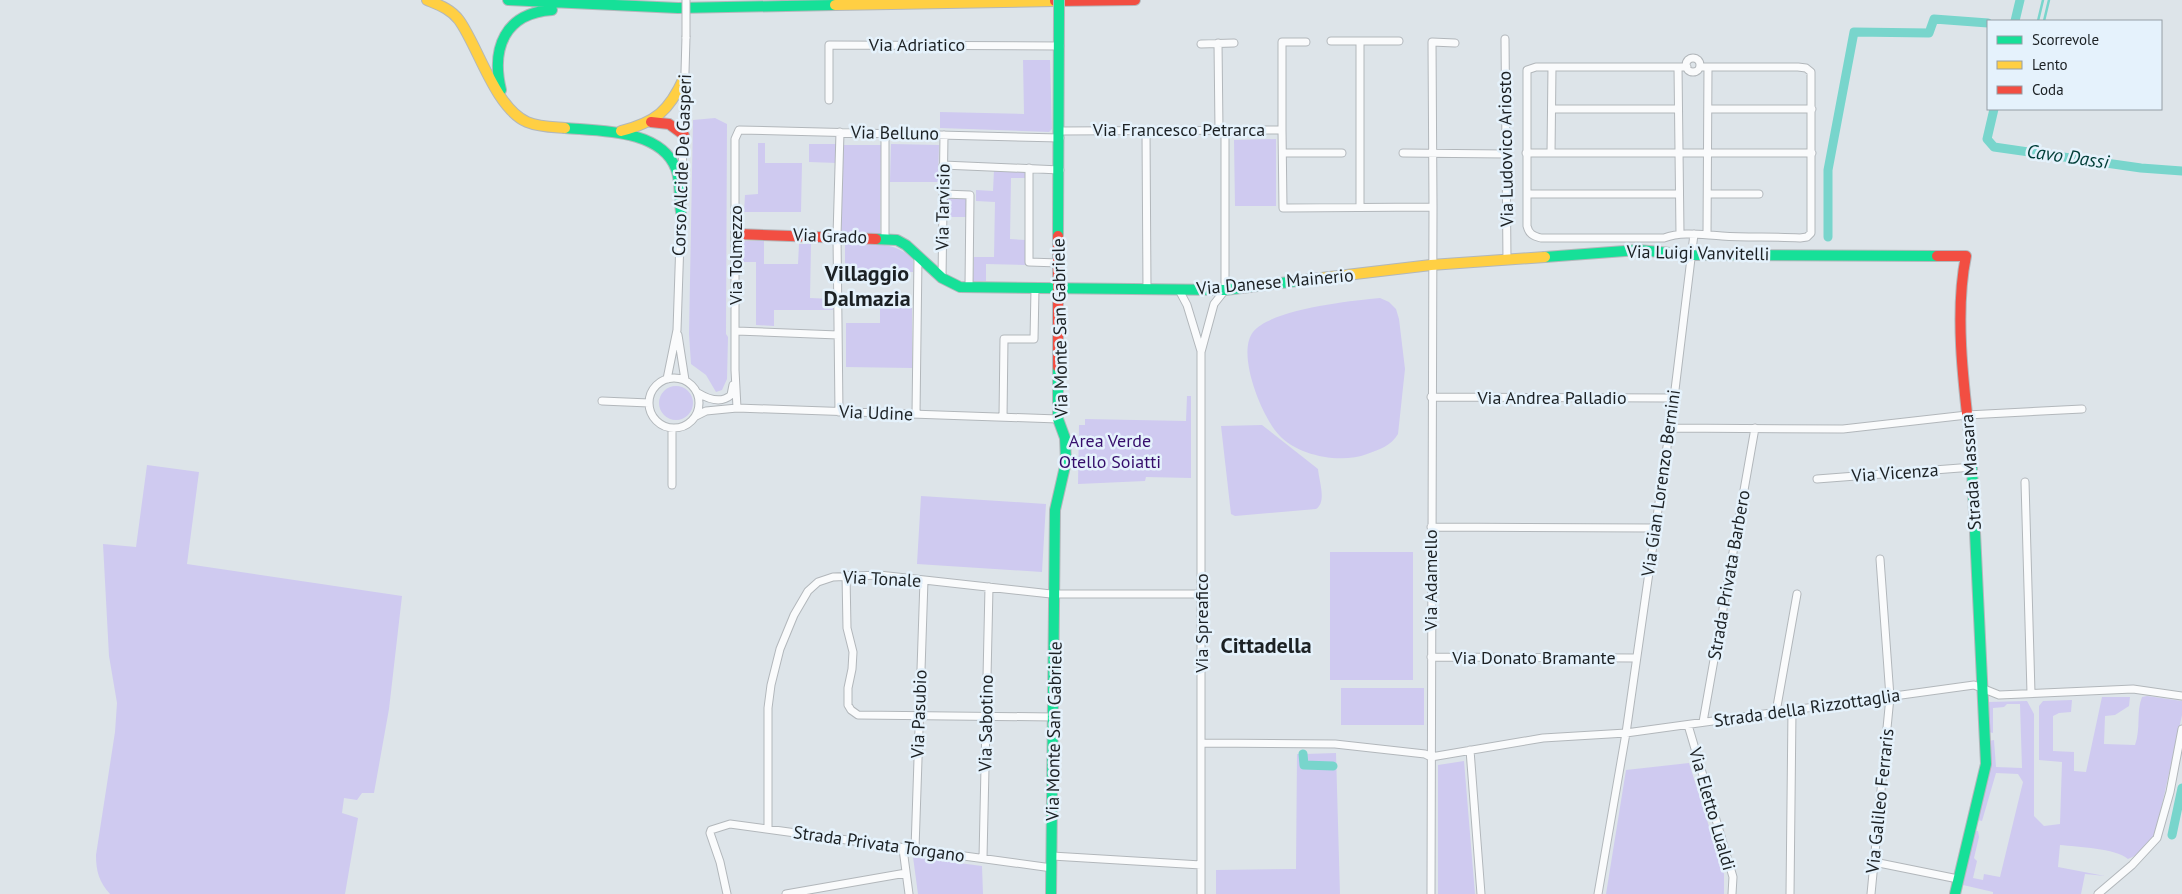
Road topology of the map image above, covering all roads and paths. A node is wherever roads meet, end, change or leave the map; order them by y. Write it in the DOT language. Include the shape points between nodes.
graph roads {
  1 [pos="427,0"];
  2 [pos="508,0"];
  3 [pos="686,0"];
  4 [pos="1060,0"];
  5 [pos="1135,0"];
  6 [pos="678,8"];
  7 [pos="1505,39"];
  8 [pos="1332,41"];
  9 [pos="1360,41"];
  10 [pos="1399,41"];
  11 [pos="1306,42"];
  12 [pos="1218,43"];
  13 [pos="1234,43"];
  14 [pos="1456,43"];
  15 [pos="1201,44"];
  16 [pos="1060,46"];
  17 [pos="1552,67"];
  18 [pos="1678,67"];
  19 [pos="1686,67"];
  20 [pos="1704,67"];
  21 [pos="684,78"];
  22 [pos="829,100"];
  23 [pos="506,103"];
  24 [pos="1552,109"];
  25 [pos="1678,109"];
  26 [pos="1708,109"];
  27 [pos="1812,109"];
  28 [pos="651,122"];
  29 [pos="1146,130"];
  30 [pos="1222,130"];
  31 [pos="1282,130"];
  32 [pos="618,132"];
  33 [pos="840,132"];
  34 [pos="885,133"];
  35 [pos="1060,134"];
  36 [pos="684,135"];
  37 [pos="944,135"];
  38 [pos="736,139"];
  39 [pos="1678,152"];
  40 [pos="1708,152"];
  41 [pos="1812,152"];
  42 [pos="1283,153"];
  43 [pos="1342,153"];
  44 [pos="1403,153"];
  45 [pos="1526,153"];
  46 [pos="1552,153"];
  47 [pos="1432,154"];
  48 [pos="1506,154"];
  49 [pos="943,165"];
  50 [pos="1029,168"];
  51 [pos="1060,170"];
  52 [pos="943,194"];
  53 [pos="1526,194"];
  54 [pos="1679,194"];
  55 [pos="1708,194"];
  56 [pos="1759,194"];
  57 [pos="1360,207"];
  58 [pos="1432,207"];
  59 [pos="681,212"];
  60 [pos="736,234"];
  61 [pos="1680,234"];
  62 [pos="1694,234"];
  63 [pos="1707,234"];
  64 [pos="837,236"];
  65 [pos="885,238"];
  66 [pos="1692,255"];
  67 [pos="918,256"];
  68 [pos="1966,256"];
  69 [pos="1507,260"];
  70 [pos="1059,263"];
  71 [pos="1431,265"];
  72 [pos="942,279"];
  73 [pos="969,287"];
  74 [pos="1035,289"];
  75 [pos="1058,289"];
  76 [pos="1147,290"];
  77 [pos="1179,290"];
  78 [pos="1224,290"];
  79 [pos="677,330"];
  80 [pos="736,331"];
  81 [pos="838,335"];
  82 [pos="1201,352"];
  83 [pos="735,370"];
  84 [pos="667,379"];
  85 [pos="684,380"];
  86 [pos="698,393"];
  87 [pos="1431,397"];
  88 [pos="1674,398"];
  89 [pos="602,401"];
  90 [pos="649,403"];
  91 [pos="737,408"];
  92 [pos="2082,409"];
  93 [pos="839,412"];
  94 [pos="916,414"];
  95 [pos="1967,415"];
  96 [pos="696,416"];
  97 [pos="1003,416"];
  98 [pos="1058,419"];
  99 [pos="1670,428"];
  100 [pos="1755,428"];
  101 [pos="672,429"];
  102 [pos="1973,467"];
  103 [pos="1817,479"];
  104 [pos="2025,482"];
  105 [pos="672,485"];
  106 [pos="1431,527"];
  107 [pos="1654,528"];
  108 [pos="1880,559"];
  109 [pos="846,575"];
  110 [pos="924,580"];
  111 [pos="989,587"];
  112 [pos="1055,594"];
  113 [pos="1202,594"];
  114 [pos="1797,594"];
  115 [pos="1431,657"];
  116 [pos="1636,658"];
  117 [pos="1982,689"];
  118 [pos="2031,693"];
  119 [pos="2182,696"];
  120 [pos="1890,697"];
  121 [pos="1792,710"];
  122 [pos="1776,712"];
  123 [pos="918,716"];
  124 [pos="986,716"];
  125 [pos="1054,717"];
  126 [pos="1703,722"];
  127 [pos="1688,724"];
  128 [pos="2182,729"];
  129 [pos="1626,733"];
  130 [pos="1202,743"];
  131 [pos="1470,750"];
  132 [pos="1431,758"];
  133 [pos="768,828"];
  134 [pos="903,848"];
  135 [pos="915,849"];
  136 [pos="1052,856"];
  137 [pos="983,858"];
  138 [pos="1874,862"];
  139 [pos="1201,865"];
  140 [pos="1052,868"];
  141 [pos="906,873"];
  142 [pos="1958,879"];
  143 [pos="727,894"];
  144 [pos="786,894"];
  145 [pos="909,894"];
  146 [pos="1051,894"];
  147 [pos="1201,894"];
  148 [pos="1431,894"];
  149 [pos="1481,894"];
  150 [pos="1598,894"];
  151 [pos="1732,894"];
  152 [pos="1790,894"];
  153 [pos="1871,894"];
  154 [pos="1955,894"];
  155 [pos="2098,894"];
  1 -- 23 [label="main road" via="445,7 459,20 491,82"];
  2 -- 6 [label="main road"];
  3 -- 21 [label="street, Corso Alcide De Gasperi, bridge"];
  4 -- 16 [label="main road, Via Monte San Gabriele, bridge"];
  5 -- 6 [label="main road"];
  6 -- 23 [label="main road" via="630,13 543,9 524,16 509,29 498,51 496,72"];
  7 -- 48 [label="street, Via Ludovico Ariosto"];
  8 -- 9 [label="street"];
  9 -- 10 [label="street"];
  9 -- 57 [label="street"];
  11 -- 31 [label="street" via="1282,42"];
  12 -- 13 [label="street"];
  12 -- 15 [label="street"];
  12 -- 30 [label="street"];
  14 -- 47 [label="street" via="1432,42"];
  16 -- 22 [label="street, Via Adriatico" via="829,45"];
  16 -- 35 [label="main road, Via Monte San Gabriele"];
  17 -- 18 [label="street"];
  17 -- 24 [label="street"];
  17 -- 45 [label="street" via="1527,70"];
  18 -- 19 [label="street"];
  18 -- 25 [label="street"];
  19 -- 20 [label="street" via="1693,72"];
  19 -- 20 [label="street" via="1693,58"];
  20 -- 26 [label="street"];
  20 -- 27 [label="street" via="1806,68 1811,72"];
  21 -- 28 [label="main road" via="670,105"];
  21 -- 36 [label="street, Corso Alcide De Gasperi"];
  23 -- 32 [label="main road" via="517,115 533,124"];
  24 -- 25 [label="street"];
  24 -- 46 [label="street"];
  25 -- 39 [label="street"];
  26 -- 27 [label="street"];
  26 -- 40 [label="street"];
  27 -- 41 [label="street"];
  28 -- 32 [label="main road"];
  28 -- 36 [label="main road" via="675,125"];
  29 -- 30 [label="street, Via Francesco Petrarca"];
  29 -- 35 [label="street, Via Francesco Petrarca"];
  29 -- 76 [label="street"];
  30 -- 31 [label="street, Via Francesco Petrarca"];
  30 -- 78 [label="street"];
  31 -- 42 [label="street, Via Francesco Petrarca"];
  32 -- 59 [label="main road" via="646,140 666,155 676,169"];
  33 -- 34 [label="street, Via Belluno"];
  33 -- 38 [label="street, Via Belluno" via="745,129 739,130"];
  33 -- 64 [label="street"];
  34 -- 37 [label="street, Via Belluno"];
  34 -- 65 [label="street"];
  35 -- 37 [label="street, Via Belluno"];
  35 -- 51 [label="main road, Via Monte San Gabriele"];
  36 -- 59 [label="street, Corso Alcide De Gasperi"];
  37 -- 49 [label="street, Via Tarvisio"];
  38 -- 60 [label="street, Via Tolmezzo"];
  39 -- 40 [label="street"];
  39 -- 46 [label="street"];
  39 -- 54 [label="street"];
  40 -- 41 [label="street"];
  40 -- 55 [label="street"];
  41 -- 63 [label="street" via="1811,233 1806,236"];
  42 -- 43 [label="street"];
  42 -- 57 [label="street, Via Francesco Petrarca" via="1283,208"];
  44 -- 47 [label="street"];
  45 -- 46 [label="street"];
  45 -- 53 [label="street"];
  47 -- 48 [label="street"];
  47 -- 58 [label="street"];
  48 -- 69 [label="street, Via Ludovico Ariosto"];
  49 -- 50 [label="street"];
  49 -- 52 [label="street, Via Tarvisio"];
  50 -- 51 [label="street"];
  50 -- 70 [label="street" via="1029,262"];
  51 -- 70 [label="main road, Via Monte San Gabriele"];
  52 -- 72 [label="street, Via Tarvisio"];
  52 -- 73 [label="street" via="970,196"];
  53 -- 54 [label="street"];
  53 -- 61 [label="street" via="1528,232 1541,238 1664,238"];
  54 -- 61 [label="street"];
  55 -- 56 [label="street"];
  55 -- 63 [label="street"];
  57 -- 58 [label="street, Via Francesco Petrarca"];
  58 -- 71 [label="street"];
  59 -- 79 [label="street, Corso Alcide De Gasperi"];
  60 -- 64 [label="main road, Via Grado"];
  60 -- 80 [label="street, Via Tolmezzo"];
  61 -- 62 [label="street"];
  62 -- 63 [label="street"];
  62 -- 66 [label="street, Via Gian Lorenzo Bernini"];
  64 -- 65 [label="main road, Via Grado"];
  64 -- 81 [label="street"];
  65 -- 67 [label="main road, Via Grado" via="908,245"];
  66 -- 68 [label="main road, Via Luigi Vanvitelli"];
  66 -- 69 [label="main road, Via Luigi Vanvitelli" via="1638,250"];
  66 -- 88 [label="street, Via Gian Lorenzo Bernini"];
  67 -- 72 [label="main road, Via Grado"];
  67 -- 94 [label="street"];
  68 -- 95 [label="main road, Strada Massara" via="1960,309"];
  69 -- 71 [label="main road, Via Luigi Vanvitelli"];
  70 -- 75 [label="main road, Via Monte San Gabriele"];
  71 -- 78 [label="main road, Via Danese Mainerio"];
  71 -- 87 [label="street, Via Adamello"];
  72 -- 73 [label="main road, Via Danese Mainerio" via="960,287"];
  73 -- 74 [label="main road, Via Danese Mainerio"];
  74 -- 75 [label="main road, Via Danese Mainerio"];
  74 -- 97 [label="street" via="1034,339 1004,339"];
  75 -- 76 [label="main road, Via Danese Mainerio"];
  75 -- 98 [label="main road, Via Monte San Gabriele"];
  76 -- 77 [label="main road, Via Danese Mainerio"];
  77 -- 78 [label="main road, Via Danese Mainerio"];
  77 -- 82 [label="street, Via Spreafico" via="1187,305"];
  78 -- 82 [label="street, Via Spreafico" via="1214,304"];
  79 -- 84 [label="street, Corso Alcide De Gasperi"];
  79 -- 85 [label="street, Corso Alcide De Gasperi"];
  80 -- 81 [label="street"];
  80 -- 83 [label="street, Via Tolmezzo"];
  81 -- 93 [label="street"];
  82 -- 113 [label="street, Via Spreafico"];
  83 -- 86 [label="street, Via Tolmezzo" via="728,398 706,398"];
  83 -- 91 [label="street, Via Tolmezzo"];
  84 -- 85 [label="street"];
  84 -- 90 [label="street" via="654,388"];
  85 -- 86 [label="street"];
  86 -- 96 [label="street"];
  87 -- 88 [label="street, Via Andrea Palladio"];
  87 -- 106 [label="street, Via Adamello"];
  88 -- 99 [label="street, Via Gian Lorenzo Bernini"];
  89 -- 90 [label="street"];
  90 -- 101 [label="street" via="653,418"];
  91 -- 93 [label="street, Via Udine"];
  91 -- 96 [label="street, Via Udine" via="714,409"];
  92 -- 95 [label="street"];
  93 -- 94 [label="street, Via Udine"];
  94 -- 97 [label="street, Via Udine"];
  95 -- 100 [label="street" via="1843,429"];
  95 -- 102 [label="main road, Strada Massara"];
  96 -- 101 [label="street" via="686,426"];
  97 -- 98 [label="street, Via Udine"];
  98 -- 112 [label="main road, Via Monte San Gabriele" via="1065,438 1066,462 1055,510"];
  99 -- 100 [label="street"];
  99 -- 107 [label="street, Via Gian Lorenzo Bernini"];
  100 -- 126 [label="street, Strada Privata Barbero"];
  101 -- 105 [label="street"];
  102 -- 103 [label="street, Via Vicenza"];
  102 -- 117 [label="main road, Strada Massara"];
  104 -- 118 [label="street"];
  106 -- 107 [label="street"];
  106 -- 115 [label="street, Via Adamello"];
  107 -- 116 [label="street, Via Gian Lorenzo Bernini"];
  108 -- 120 [label="street, Via Galileo Ferraris"];
  109 -- 110 [label="street, Via Tonale"];
  109 -- 123 [label="street" via="847,628 853,652 848,705 858,715"];
  109 -- 133 [label="street, Via Tonale" via="818,582 808,591 780,649 769,703"];
  110 -- 111 [label="street, Via Tonale"];
  110 -- 123 [label="street, Via Pasubio"];
  111 -- 112 [label="street, Via Tonale"];
  111 -- 124 [label="street, Via Sabotino"];
  112 -- 113 [label="street, Via Tonale"];
  112 -- 125 [label="main road, Via Monte San Gabriele"];
  113 -- 130 [label="street, Via Spreafico"];
  114 -- 122 [label="street"];
  115 -- 116 [label="street, Via Donato Bramante"];
  115 -- 132 [label="street, Via Adamello"];
  116 -- 129 [label="street, Via Gian Lorenzo Bernini"];
  117 -- 118 [label="street, Strada della Rizzottaglia" via="1999,695"];
  117 -- 120 [label="street, Strada della Rizzottaglia" via="1974,685"];
  117 -- 142 [label="main road, Strada Massara" via="1986,764"];
  118 -- 119 [label="street, Strada della Rizzottaglia" via="2133,689"];
  120 -- 121 [label="street, Strada della Rizzottaglia"];
  120 -- 138 [label="street, Via Galileo Ferraris"];
  121 -- 122 [label="street, Strada della Rizzottaglia"];
  121 -- 152 [label="street"];
  122 -- 126 [label="street, Strada della Rizzottaglia"];
  123 -- 124 [label="street"];
  123 -- 135 [label="street, Via Pasubio"];
  124 -- 125 [label="street"];
  124 -- 137 [label="street, Via Sabotino"];
  125 -- 136 [label="main road, Via Monte San Gabriele"];
  126 -- 127 [label="street, Strada della Rizzottaglia"];
  127 -- 129 [label="street, Strada della Rizzottaglia"];
  127 -- 151 [label="street, Via Eletto Lualdi" via="1733,877"];
  128 -- 155 [label="street" via="2157,838"];
  129 -- 131 [label="street, Strada della Rizzottaglia" via="1543,738"];
  129 -- 150 [label="street, Via Gian Lorenzo Bernini"];
  130 -- 132 [label="street" via="1335,744 1425,754"];
  130 -- 139 [label="street, Via Spreafico"];
  131 -- 132 [label="street, Strada della Rizzottaglia"];
  131 -- 149 [label="street"];
  132 -- 148 [label="street, Via Adamello"];
  133 -- 134 [label="street, Strada Privata Torgano"];
  133 -- 143 [label="street, Strada Privata Torgano" via="730,824 711,830"];
  134 -- 135 [label="street, Strada Privata Torgano"];
  134 -- 141 [label="street"];
  135 -- 137 [label="street, Strada Privata Torgano"];
  136 -- 139 [label="street"];
  136 -- 140 [label="main road, Via Monte San Gabriele"];
  137 -- 140 [label="street, Strada Privata Torgano"];
  138 -- 142 [label="street"];
  138 -- 153 [label="street, Via Galileo Ferraris"];
  139 -- 147 [label="street, Via Spreafico"];
  140 -- 146 [label="main road, Via Monte San Gabriele"];
  141 -- 144 [label="street"];
  141 -- 145 [label="street"];
  142 -- 154 [label="main road, Strada Massara"];
}
